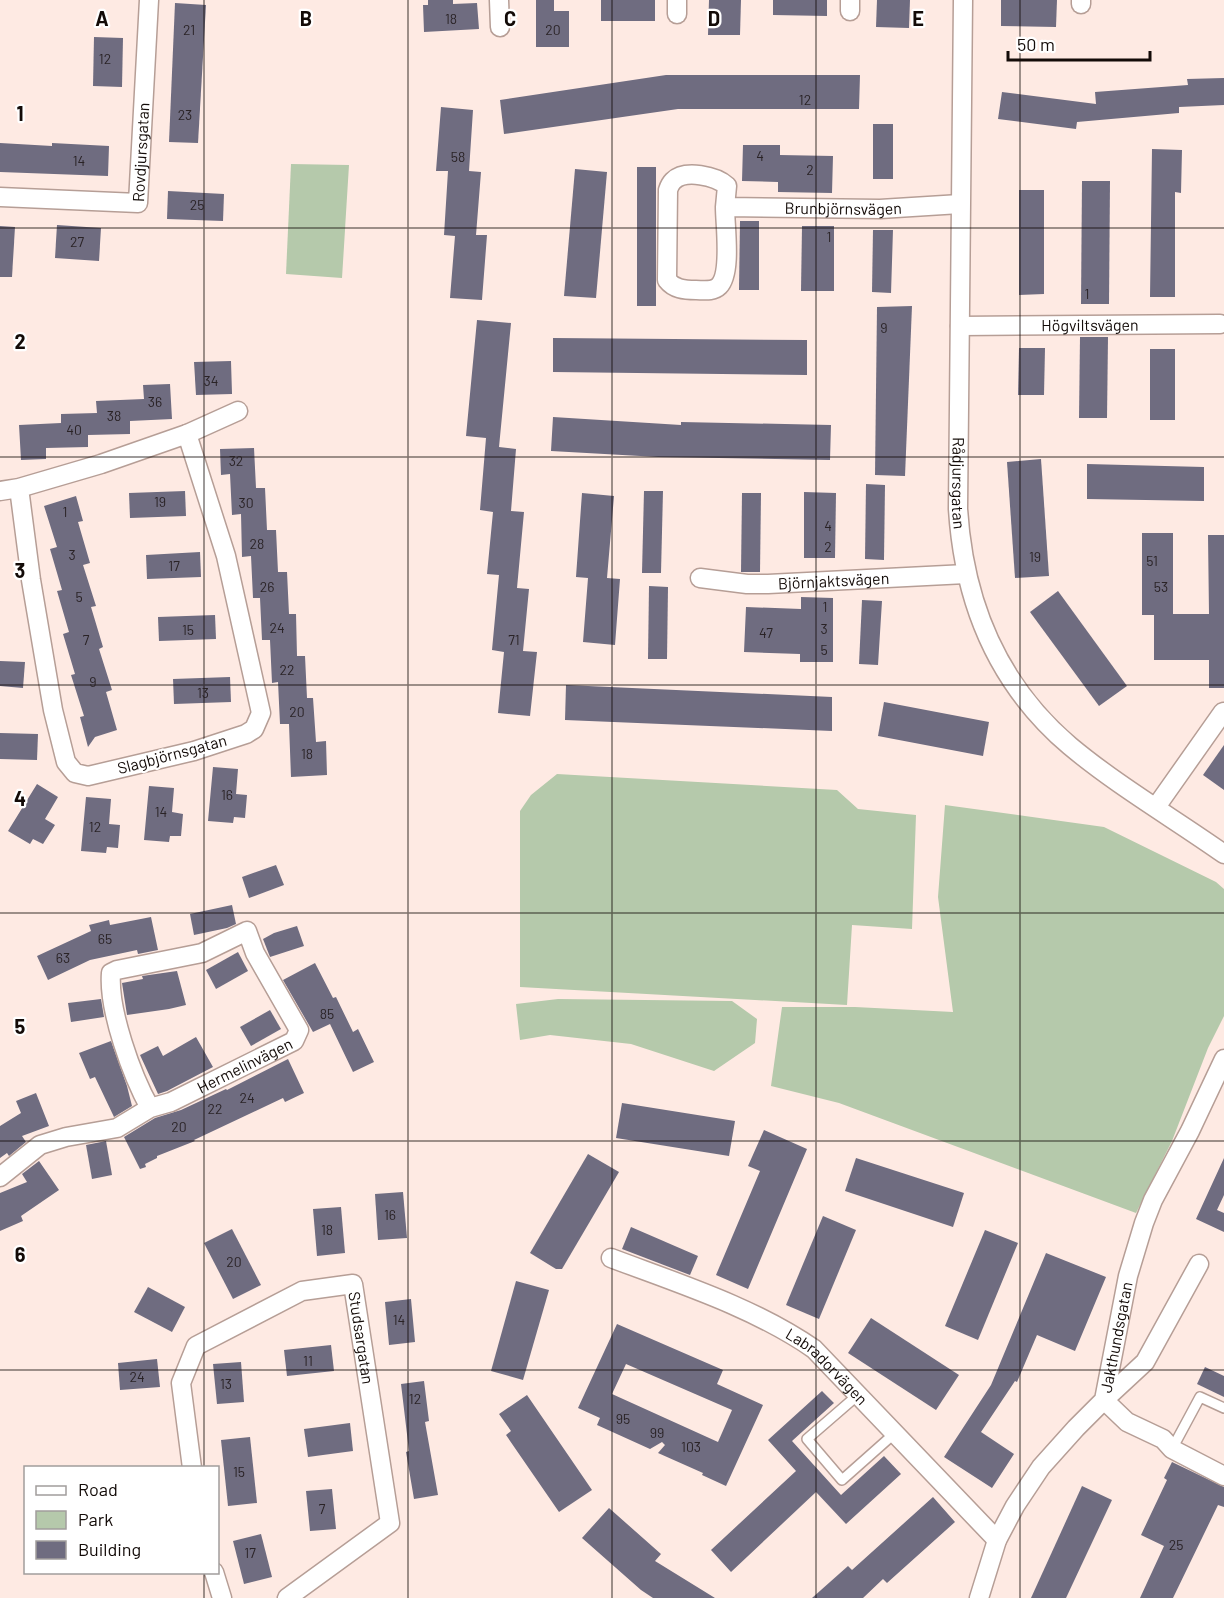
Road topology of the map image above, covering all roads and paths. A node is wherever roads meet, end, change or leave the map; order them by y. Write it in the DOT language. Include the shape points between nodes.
graph roads {
  1 [pos="149,0"];
  2 [pos="499,0"];
  3 [pos="963,0"];
  4 [pos="500,27"];
  5 [pos="0,197"];
  6 [pos="960,204"];
  7 [pos="724,207"];
  8 [pos="1221,324"];
  9 [pos="960,326"];
  10 [pos="238,411"];
  11 [pos="187,434"];
  12 [pos="19,488"];
  13 [pos="0,491"];
  14 [pos="966,574"];
  15 [pos="700,578"];
  16 [pos="1223,712"];
  17 [pos="1156,807"];
  18 [pos="1224,854"];
  19 [pos="1224,1059"];
  20 [pos="150,1108"];
  21 [pos="0,1177"];
  22 [pos="611,1258"];
  23 [pos="1199,1264"];
  24 [pos="859,1394"];
  25 [pos="1104,1400"];
  26 [pos="1224,1408"];
  27 [pos="895,1433"];
  28 [pos="1173,1449"];
  29 [pos="192,1466"];
  30 [pos="1224,1476"];
  31 [pos="997,1540"];
  32 [pos="215,1574"];
  33 [pos="222,1598"];
  34 [pos="287,1598"];
  35 [pos="979,1598"];
  1 -- 5 [label="street, Rovdjursgatan" via="138,203"];
  2 -- 4 [label="street"];
  3 -- 6 [label="street, Rådjursgatan"];
  6 -- 7 [label="street, Brunbjörnsvägen" via="880,209"];
  6 -- 9 [label="street, Rådjursgatan"];
  7 -- 7 [label="street" via="727,186 712,176 682,176 673,181 668,190 666,279 672,287 713,290 719,286 726,272"];
  8 -- 9 [label="street, Högviltsvägen"];
  9 -- 14 [label="street, Rådjursgatan" via="958,509"];
  10 -- 11 [label="street"];
  11 -- 12 [label="street"];
  11 -- 12 [label="street, Slagbjörnsgatan" via="226,556 261,713 254,729 246,734 204,748 88,776 75,773 66,762 53,710"];
  12 -- 13 [label="street"];
  14 -- 15 [label="street, Björnjaktsvägen" via="768,584"];
  14 -- 17 [label="street, Rådjursgatan" via="988,640 1003,669 1032,708 1069,745"];
  16 -- 17 [label="street"];
  17 -- 18 [label="street, Rådjursgatan"];
  19 -- 25 [label="street, Jakthundsgatan" via="1144,1223 1128,1276"];
  20 -- 20 [label="street, Hermelinvägen" via="117,1020 111,974 202,952 247,931 255,953 299,1029 294,1041 171,1102"];
  20 -- 21 [label="street, Hermelinvägen" via="117,1128 40,1145"];
  22 -- 24 [label="street, Labradorvägen" via="741,1308 787,1331 814,1349"];
  23 -- 25 [label="street" via="1145,1362"];
  24 -- 27 [label="street, Labradorvägen"];
  24 -- 27 [label="lane" via="807,1439 842,1480"];
  25 -- 28 [label="street" via="1127,1422 1163,1439"];
  25 -- 31 [label="street, Jakthundsgatan" via="1041,1467"];
  26 -- 28 [label="lane" via="1200,1397"];
  27 -- 31 [label="street, Labradorvägen"];
  28 -- 30 [label="street"];
  29 -- 34 [label="street, Studsargatan" via="181,1383 196,1346 302,1291 353,1284 390,1523"];
  31 -- 35 [label="street, Jakthundsgatan"];
  32 -- 33 [label="street"];
}
